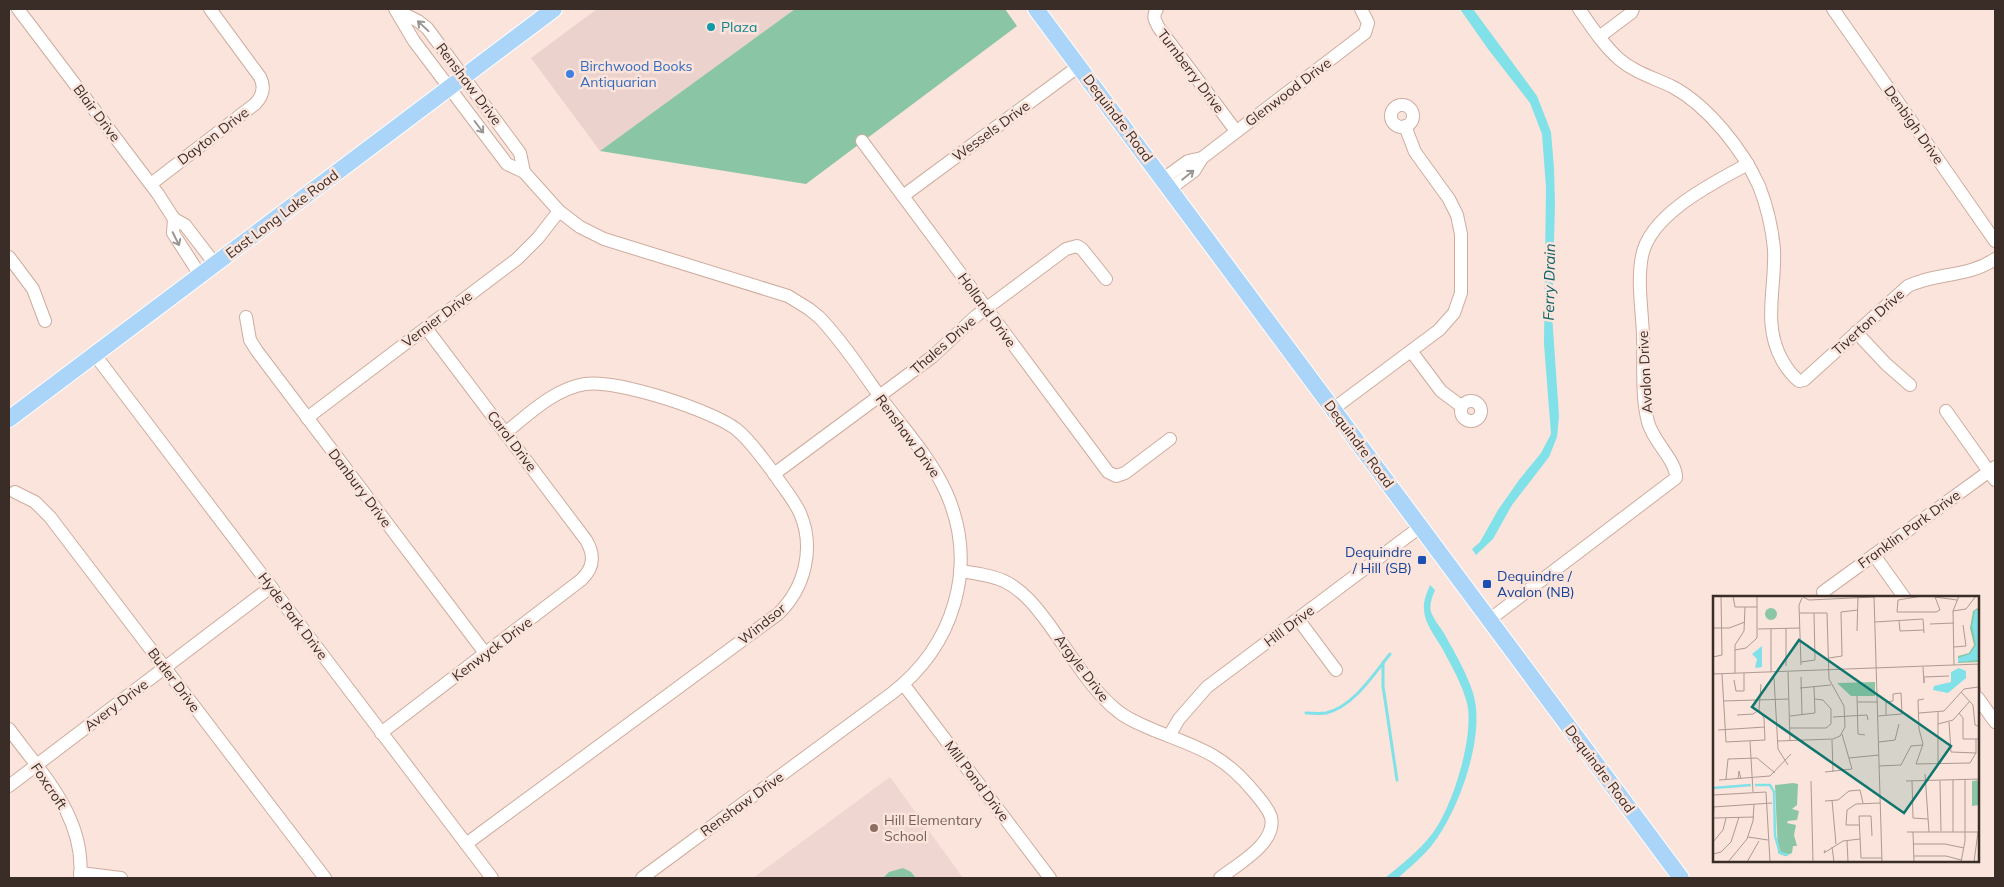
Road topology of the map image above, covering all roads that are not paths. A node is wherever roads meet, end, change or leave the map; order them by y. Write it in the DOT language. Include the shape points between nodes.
graph roads {
  1 [pos="18,9"];
  2 [pos="210,9"];
  3 [pos="396,9"];
  4 [pos="554,9"];
  5 [pos="1036,9"];
  6 [pos="1157,9"];
  7 [pos="1361,9"];
  8 [pos="1579,9"];
  9 [pos="1633,9"];
  10 [pos="1833,9"];
  11 [pos="1599,37"];
  12 [pos="1079,66"];
  13 [pos="464,77"];
  14 [pos="449,88"];
  15 [pos="1404,126"];
  16 [pos="1236,131"];
  17 [pos="862,141"];
  18 [pos="1748,164"];
  19 [pos="524,172"];
  20 [pos="151,184"];
  21 [pos="1166,184"];
  22 [pos="902,196"];
  23 [pos="559,212"];
  24 [pos="174,219"];
  25 [pos="1995,241"];
  26 [pos="9,257"];
  27 [pos="1995,259"];
  28 [pos="215,264"];
  29 [pos="200,276"];
  30 [pos="1106,279"];
  31 [pos="986,309"];
  32 [pos="246,317"];
  33 [pos="45,321"];
  34 [pos="426,328"];
  35 [pos="1856,332"];
  36 [pos="1411,351"];
  37 [pos="94,355"];
  38 [pos="1910,385"];
  39 [pos="879,396"];
  40 [pos="1461,406"];
  41 [pos="1333,409"];
  42 [pos="1946,411"];
  43 [pos="307,418"];
  44 [pos="9,419"];
  45 [pos="505,433"];
  46 [pos="1170,439"];
  47 [pos="1993,473"];
  48 [pos="774,474"];
  49 [pos="15,492"];
  50 [pos="1420,527"];
  51 [pos="1874,555"];
  52 [pos="593,557"];
  53 [pos="960,571"];
  54 [pos="271,587"];
  55 [pos="1823,592"];
  56 [pos="1903,596"];
  57 [pos="1298,619"];
  58 [pos="1489,620"];
  59 [pos="486,654"];
  60 [pos="165,668"];
  61 [pos="1336,670"];
  62 [pos="904,684"];
  63 [pos="1979,699"];
  64 [pos="1995,722"];
  65 [pos="9,729"];
  66 [pos="381,733"];
  67 [pos="1169,736"];
  68 [pos="36,766"];
  69 [pos="9,786"];
  70 [pos="466,844"];
  71 [pos="80,876"];
  72 [pos="121,878"];
  73 [pos="325,878"];
  74 [pos="492,878"];
  75 [pos="642,878"];
  76 [pos="1050,878"];
  77 [pos="1220,878"];
  78 [pos="1681,878"];
  1 -- 20 [label="street, Blair Drive"];
  2 -- 20 [label="street, Dayton Drive" via="260,77 263,85 261,96 256,104"];
  13 -- 3 [label="street, Renshaw Drive, one-way" via="427,28"];
  3 -- 14 [label="street, Renshaw Drive" via="405,28"];
  4 -- 13 [label="main road, East Long Lake Road"];
  5 -- 12 [label="main road, Dequindre Road"];
  6 -- 16 [label="street, Turnberry Drive" via="1154,21"];
  7 -- 16 [label="street, Glenwood Drive" via="1368,23 1365,33"];
  8 -- 11 [label="street"];
  9 -- 11 [label="street"];
  10 -- 25 [label="street, Denbigh Drive"];
  11 -- 18 [label="street" via="1626,65 1675,88 1701,109 1727,134"];
  12 -- 21 [label="main road, Dequindre Road"];
  12 -- 22 [label="street, Wessels Drive"];
  13 -- 14 [label="main road, East Long Lake Road"];
  13 -- 19 [label="street, Renshaw Drive" via="520,152"];
  14 -- 19 [label="street, Renshaw Drive, one-way" via="506,164"];
  14 -- 28 [label="main road, East Long Lake Road"];
  15 -- 36 [label="street" via="1415,152 1449,199 1461,234 1461,293 1454,313 1439,330"];
  16 -- 21 [label="street, Glenwood Drive" via="1202,158 1194,170"];
  17 -- 22 [label="street, Holland Drive"];
  18 -- 35 [label="street, Tiverton Drive" via="1763,198 1772,235 1774,263 1770,326 1774,343 1790,374 1799,381 1804,380"];
  18 -- 58 [label="street, Avalon Drive" via="1704,189 1664,220 1650,237 1642,254 1646,418 1654,439 1674,466 1676,478"];
  19 -- 23 [label="street, Renshaw Drive"];
  20 -- 24 [label="street, Blair Drive"];
  21 -- 41 [label="main road, Dequindre Road"];
  22 -- 31 [label="street, Holland Drive"];
  23 -- 34 [label="street, Vernier Drive" via="517,259"];
  23 -- 39 [label="street, Renshaw Drive" via="604,239 796,300 825,323"];
  24 -- 28 [label="street, Blair Drive" via="184,224"];
  24 -- 29 [label="street, Blair Drive, one-way" via="173,233"];
  26 -- 33 [label="street" via="33,289"];
  27 -- 35 [label="street, Tiverton Drive" via="1968,272 1908,286"];
  28 -- 29 [label="main road, East Long Lake Road"];
  29 -- 37 [label="main road, East Long Lake Road"];
  30 -- 31 [label="street, Thales Drive" via="1082,249 1071,246"];
  31 -- 39 [label="street, Thales Drive" via="938,352"];
  31 -- 46 [label="street, Holland Drive" via="1104,468 1116,476 1125,473"];
  32 -- 43 [label="street, Danbury Drive" via="250,340"];
  34 -- 43 [label="street, Vernier Drive"];
  34 -- 45 [label="street, Carol Drive"];
  35 -- 38 [label="street"];
  36 -- 40 [label="street" via="1440,391"];
  36 -- 41 [label="street"];
  37 -- 44 [label="main road, East Long Lake Road"];
  37 -- 54 [label="street, Hyde Park Drive"];
  39 -- 48 [label="street, Thales Drive"];
  39 -- 53 [label="street, Renshaw Drive" via="946,491 957,528"];
  41 -- 50 [label="main road, Dequindre Road"];
  42 -- 47 [label="street"];
  43 -- 59 [label="street, Danbury Drive"];
  45 -- 48 [label="street, Windsor" via="569,388 594,383 613,385 720,419 749,441"];
  45 -- 52 [label="street, Carol Drive" via="586,540"];
  47 -- 51 [label="street, Franklin Park Drive"];
  48 -- 70 [label="street, Windsor" via="798,509 807,542 804,572 790,602"];
  49 -- 60 [label="street, Butler Drive" via="35,502 50,517"];
  50 -- 57 [label="street, Hill Drive"];
  50 -- 58 [label="main road, Dequindre Road"];
  51 -- 55 [label="street, Franklin Park Drive"];
  51 -- 56 [label="street"];
  52 -- 59 [label="street, Kenwyck Drive" via="587,575"];
  53 -- 62 [label="street, Renshaw Drive" via="957,596 942,636 924,663"];
  53 -- 67 [label="street, Argyle Drive" via="998,578 1022,592 1108,703 1128,718"];
  54 -- 60 [label="street, Avery Drive"];
  54 -- 66 [label="street, Hyde Park Drive"];
  57 -- 61 [label="street"];
  57 -- 67 [label="street, Hill Drive" via="1200,693"];
  58 -- 78 [label="main road, Dequindre Road"];
  59 -- 66 [label="street, Kenwyck Drive"];
  60 -- 68 [label="street, Avery Drive"];
  60 -- 73 [label="street, Butler Drive"];
  62 -- 75 [label="street, Renshaw Drive"];
  62 -- 76 [label="street, Mill Pond Drive"];
  63 -- 64 [label="street"];
  65 -- 68 [label="street, Foxcroft"];
  66 -- 70 [label="street, Hyde Park Drive"];
  67 -- 77 [label="street, Argyle Drive" via="1226,762 1268,811 1271,822 1269,836"];
  68 -- 69 [label="street, Avery Drive"];
  68 -- 71 [label="street, Foxcroft" via="70,818 79,848"];
  70 -- 74 [label="street, Hyde Park Drive"];
  71 -- 72 [label="street"];
}
